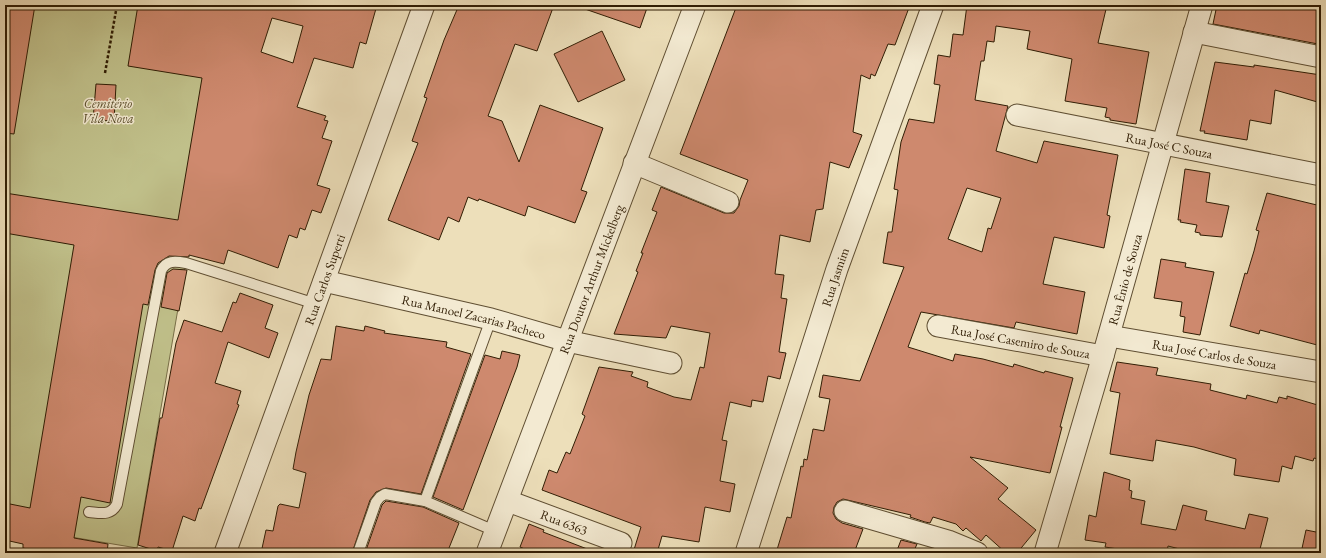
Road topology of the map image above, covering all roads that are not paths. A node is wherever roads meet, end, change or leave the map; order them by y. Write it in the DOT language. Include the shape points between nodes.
graph roads {
  1 [pos="424,5"];
  2 [pos="694,5"];
  3 [pos="933,5"];
  4 [pos="1202,5"];
  5 [pos="1194,32"];
  6 [pos="1321,57"];
  7 [pos="1017,115"];
  8 [pos="1163,144"];
  9 [pos="634,163"];
  10 [pos="1321,175"];
  11 [pos="728,202"];
  12 [pos="324,281"];
  13 [pos="316,304"];
  14 [pos="491,319"];
  15 [pos="938,326"];
  16 [pos="567,341"];
  17 [pos="1106,346"];
  18 [pos="671,363"];
  19 [pos="1321,372"];
  20 [pos="425,501"];
  21 [pos="508,501"];
  22 [pos="845,511"];
  23 [pos="89,512"];
  24 [pos="495,531"];
  25 [pos="621,543"];
  26 [pos="1050,552"];
  27 [pos="225,553"];
  28 [pos="358,553"];
  29 [pos="487,553"];
  30 [pos="746,553"];
  31 [pos="977,553"];
  1 -- 12 [label="street, Rua Carlos Superti"];
  2 -- 9 [label="street, Rua Doutor Arthur Mickelberg"];
  3 -- 30 [label="street, Rua Jasmim" via="837,269"];
  4 -- 5 [label="street, Rua Ênio de Souza"];
  5 -- 6 [label="street"];
  5 -- 8 [label="street, Rua Ênio de Souza"];
  7 -- 8 [label="street, Rua José C Souza"];
  8 -- 10 [label="street, Rua José C Souza"];
  8 -- 17 [label="street, Rua Ênio de Souza"];
  9 -- 11 [label="street"];
  9 -- 16 [label="street, Rua Doutor Arthur Mickelberg"];
  12 -- 13 [label="street, Rua Carlos Superti"];
  12 -- 14 [label="street, Rua Manoel Zacarias Pacheco"];
  13 -- 23 [label="lane" via="186,263 169,262 164,266 117,504 109,513"];
  13 -- 27 [label="street, Rua Carlos Superti"];
  14 -- 16 [label="street, Rua Manoel Zacarias Pacheco"];
  14 -- 20 [label="lane"];
  15 -- 17 [label="street, Rua José Casemiro de Souza"];
  16 -- 18 [label="street, Rua Manoel Zacarias Pacheco"];
  16 -- 21 [label="street, Rua Doutor Arthur Mickelberg"];
  17 -- 19 [label="street, Rua José Carlos de Souza"];
  17 -- 26 [label="street, Rua Ênio de Souza"];
  20 -- 24 [label="lane"];
  20 -- 28 [label="lane" via="391,494 380,497"];
  21 -- 24 [label="street, Rua Doutor Arthur Mickelberg"];
  21 -- 25 [label="street, Rua 6363"];
  22 -- 31 [label="street" via="948,541"];
  24 -- 29 [label="street, Rua Doutor Arthur Mickelberg"];
}
